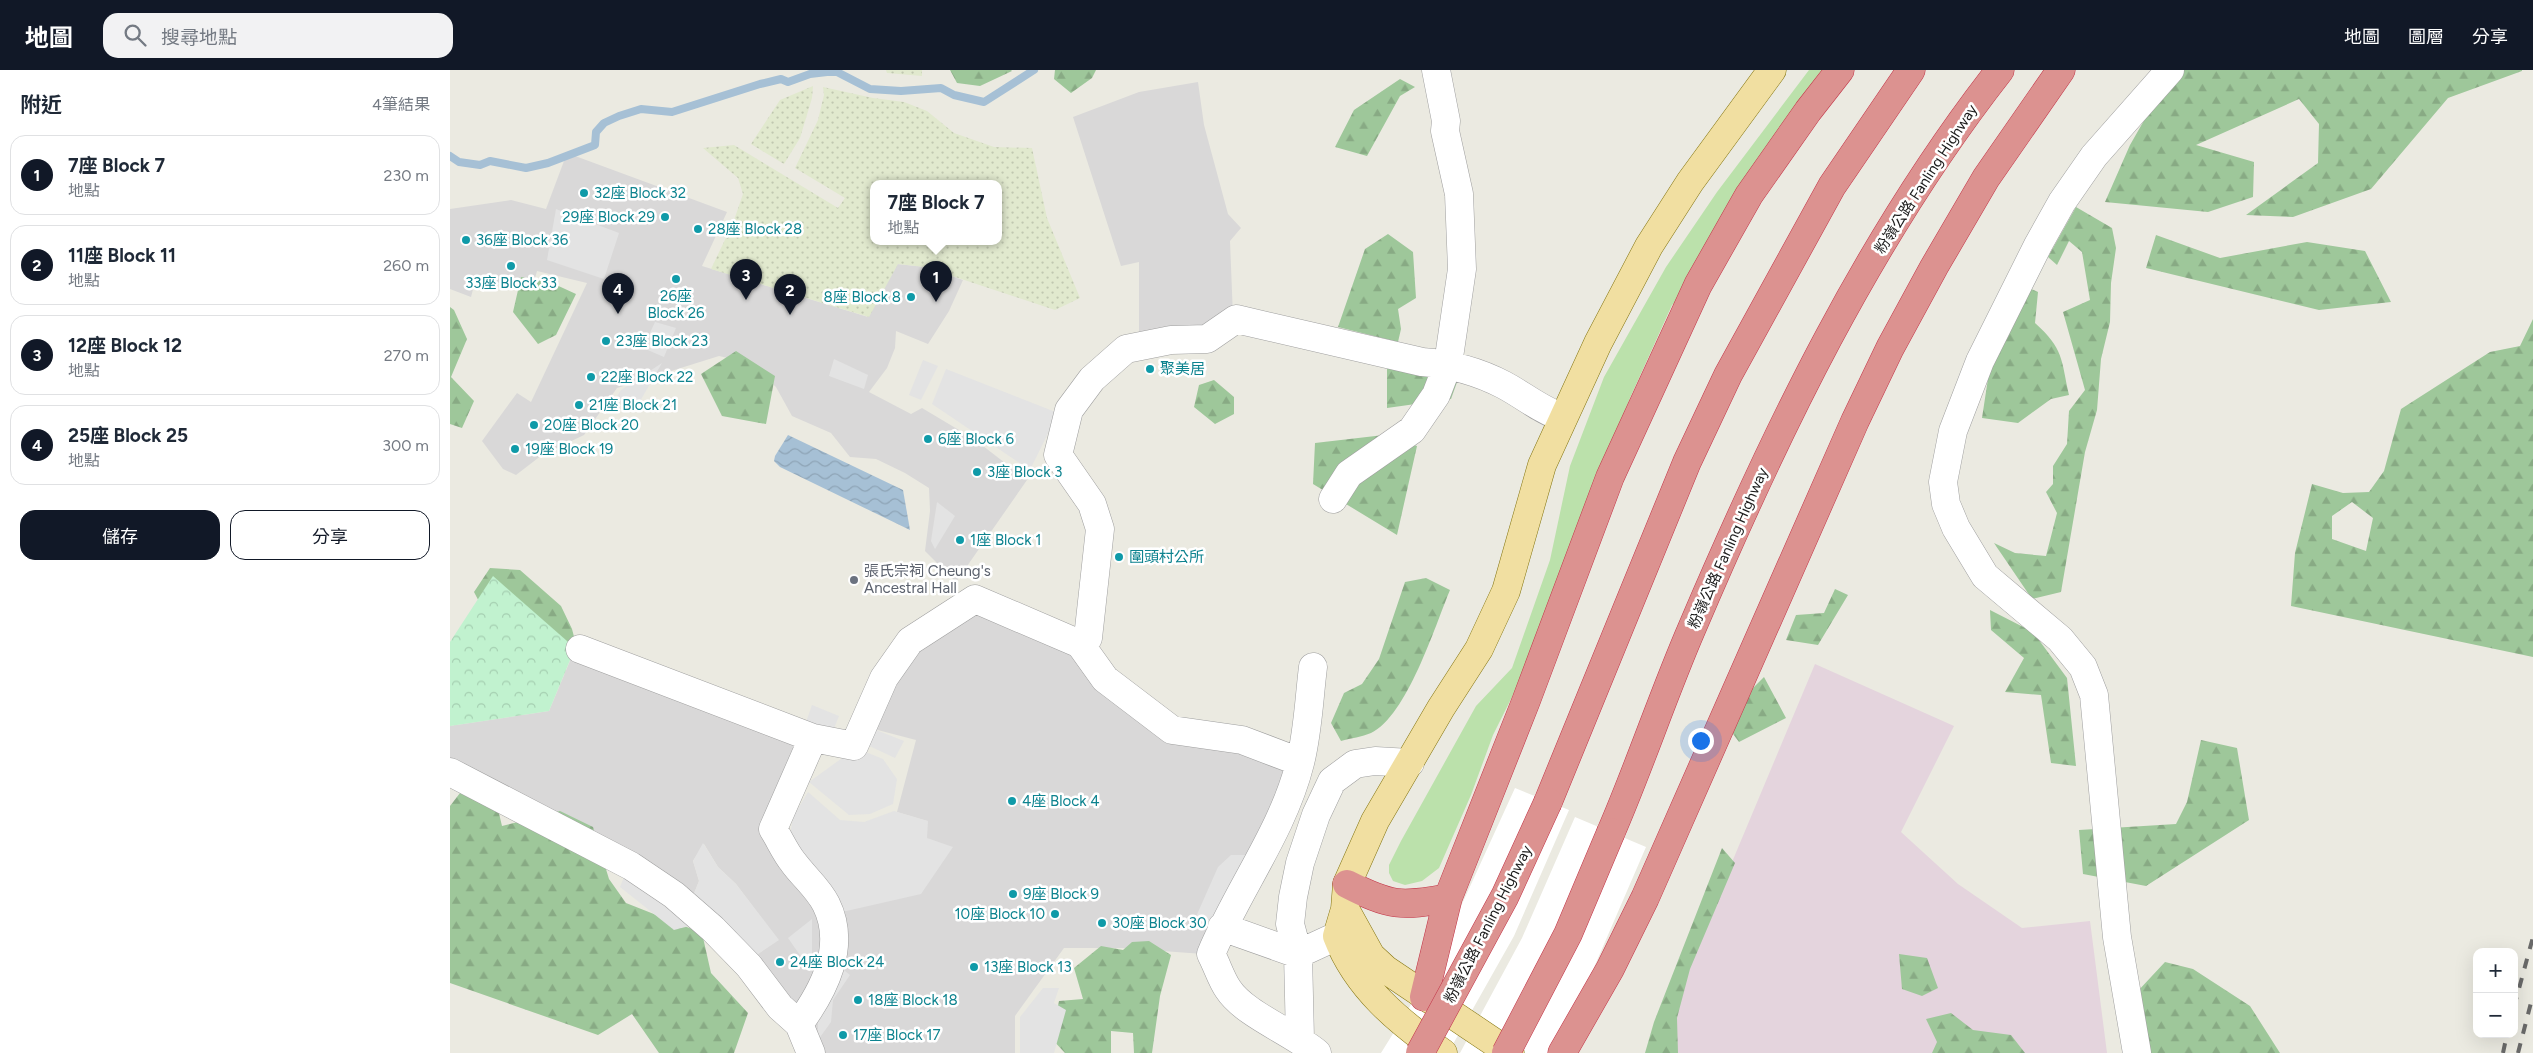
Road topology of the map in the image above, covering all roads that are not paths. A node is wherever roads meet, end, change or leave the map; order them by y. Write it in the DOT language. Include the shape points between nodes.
graph roads {
  1 [pos="1436,70"];
  2 [pos="1772,70"];
  3 [pos="1840,70"];
  4 [pos="1911,70"];
  5 [pos="2000,70"];
  6 [pos="2061,70"];
  7 [pos="2170,70"];
  8 [pos="1448,364"];
  9 [pos="1562,417"];
  10 [pos="1333,499"];
  11 [pos="1080,644"];
  12 [pos="580,650"];
  13 [pos="1314,667"];
  14 [pos="813,738"];
  15 [pos="1300,762"];
  16 [pos="1410,763"];
  17 [pos="450,772"];
  18 [pos="1346,896"];
  19 [pos="1448,898"];
  20 [pos="1222,927"];
  21 [pos="1337,936"];
  22 [pos="1298,954"];
  23 [pos="1424,997"];
  24 [pos="799,1024"];
  25 [pos="1309,1046"];
  26 [pos="1416,1047"];
  27 [pos="811,1053"];
  28 [pos="1443,1053"];
  29 [pos="1506,1053"];
  30 [pos="1510,1053"];
  31 [pos="1562,1053"];
  32 [pos="2137,1053"];
  1 -- 8 [label="street" via="1459,194 1462,269"];
  2 -- 9 [label="main road" via="1690,182 1649,246"];
  3 -- 19 [label="highway" via="1749,195 1698,285 1610,477"];
  4 -- 26 [label="highway, 粉嶺公路 Fanling Highway, bridge" via="1832,186 1728,375 1687,462 1548,802 1505,896"];
  5 -- 29 [label="highway, 粉嶺公路 Fanling Highway, bridge" via="1891,227 1791,409 1691,629 1642,760 1568,934"];
  6 -- 31 [label="highway" via="1986,178 1890,348 1645,898 1610,969"];
  7 -- 32 [label="street" via="2094,156 2062,202 1980,361 1953,431 1943,482 1946,504 1956,528 1985,576 2060,639 2083,667 2094,695 2118,937"];
  8 -- 9 [label="street" via="1502,384 1550,414"];
  8 -- 10 [label="street" via="1436,395 1412,430 1349,474"];
  8 -- 11 [label="street" via="1422,362 1236,318 1206,340 1171,340 1126,349 1092,379 1069,410 1058,455 1092,504 1100,529 1088,638"];
  9 -- 16 [label="main road" via="1542,465 1506,591 1479,649"];
  11 -- 14 [label="street" via="975,599 910,641 884,678 854,746"];
  11 -- 15 [label="street" via="1105,679 1172,730 1242,740"];
  12 -- 14 [label="street"];
  13 -- 15 [label="street"];
  14 -- 24 [label="street" via="773,829 793,862 826,904 835,935 826,977 813,1006"];
  15 -- 20 [label="street" via="1282,813"];
  16 -- 18 [label="main road" via="1375,820"];
  16 -- 22 [label="street" via="1376,761 1355,764 1332,781 1316,815 1293,897 1290,924"];
  17 -- 24 [label="street" via="631,866 674,895 749,966 780,1007"];
  18 -- 19 [label="highway" via="1398,904"];
  18 -- 21 [label="main road"];
  18 -- 23 [label="main road" via="1372,956"];
  19 -- 23 [label="highway"];
  20 -- 22 [label="street"];
  20 -- 25 [label="street" via="1211,954 1228,990 1248,1009"];
  21 -- 22 [label="street"];
  21 -- 26 [label="main road" via="1351,967"];
  22 -- 25 [label="street"];
  23 -- 26 [label="main road"];
  23 -- 30 [label="main road"];
  24 -- 27 [label="street"];
  26 -- 28 [label="main road"];
}
